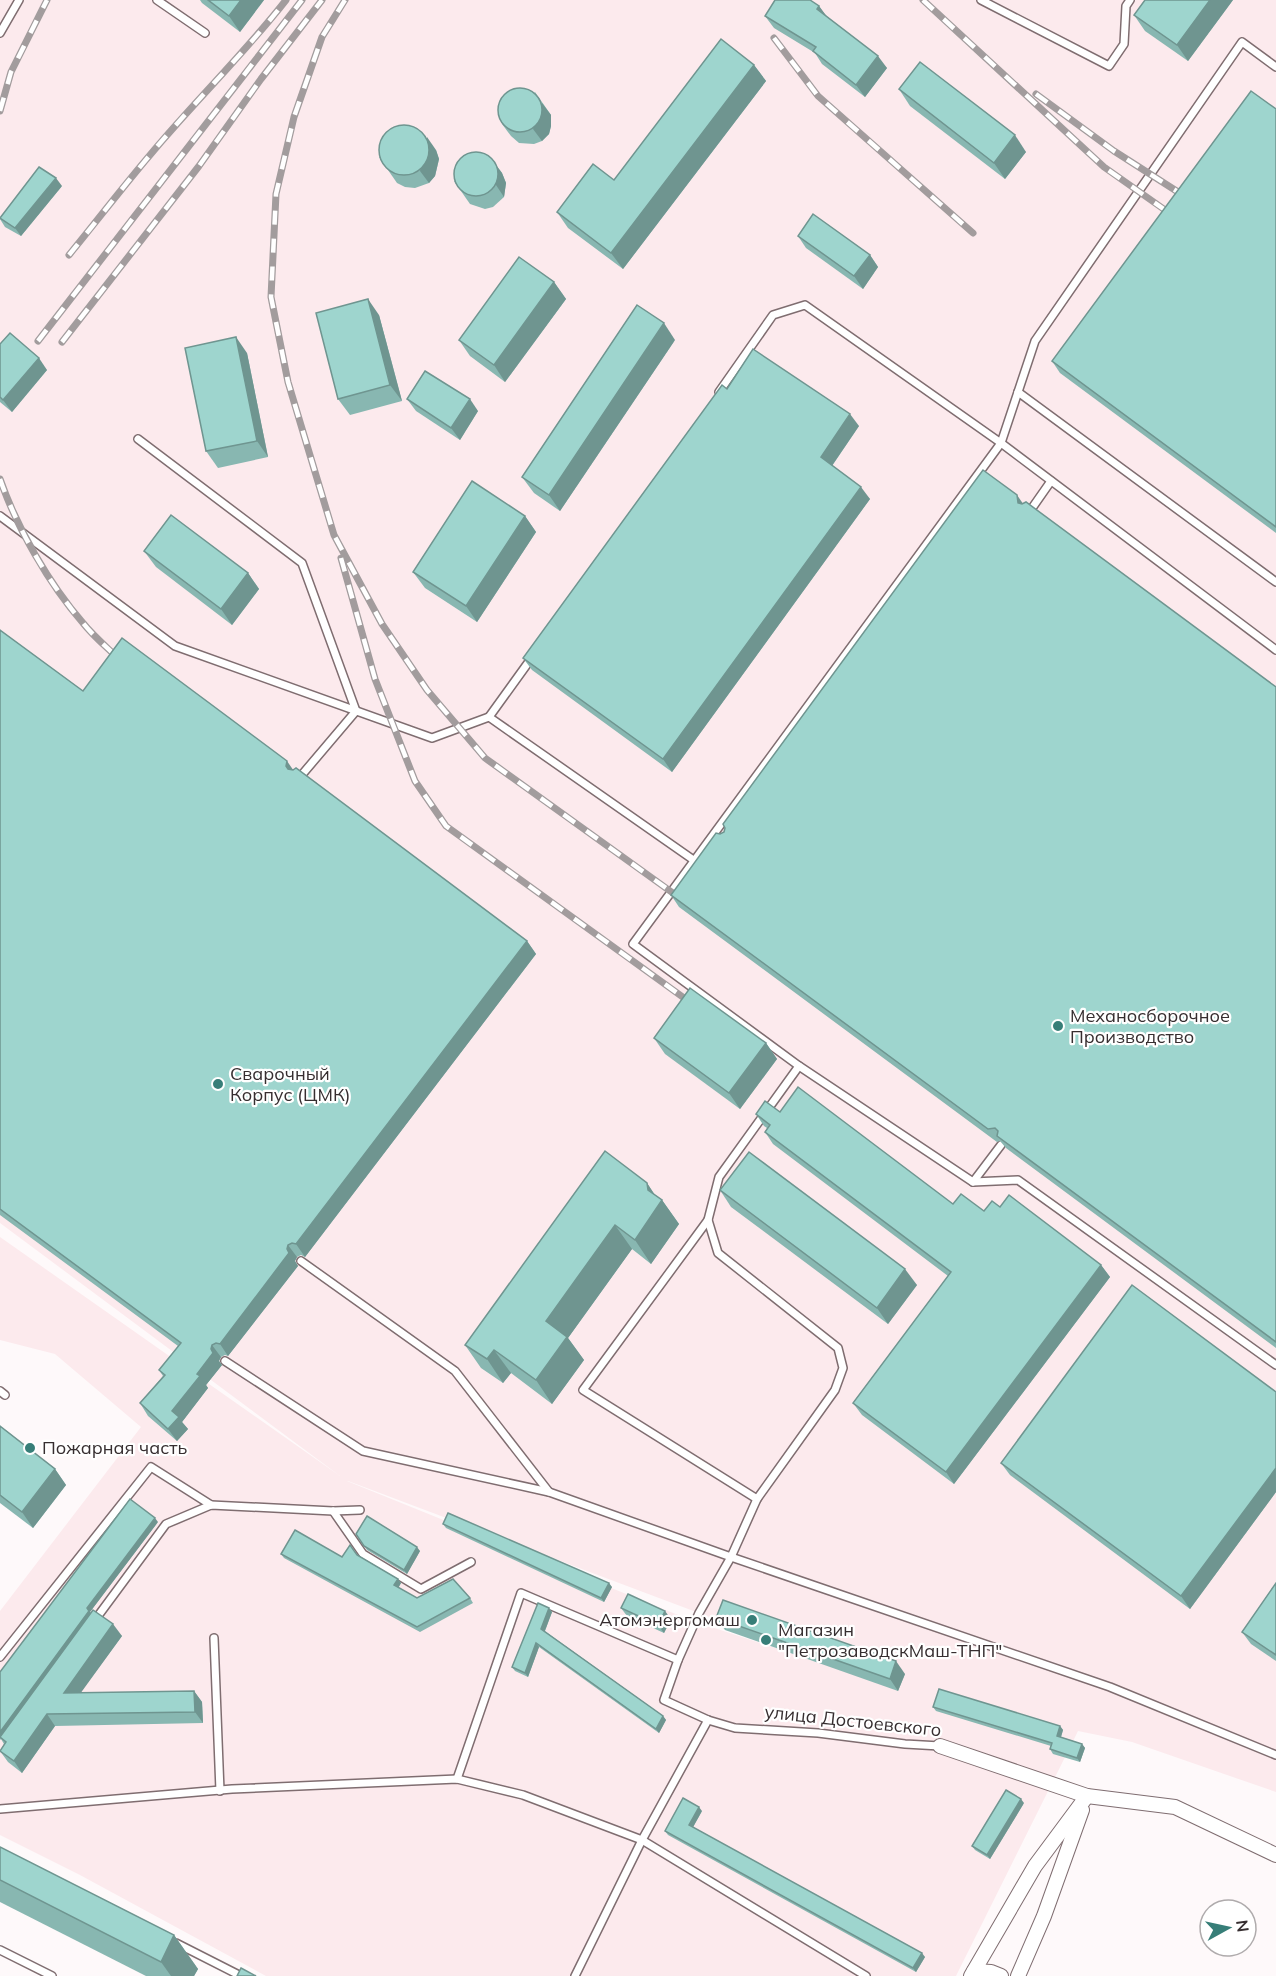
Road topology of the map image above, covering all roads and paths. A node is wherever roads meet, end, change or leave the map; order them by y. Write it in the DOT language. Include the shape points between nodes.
graph roads {
  1 [pos="19,0"];
  2 [pos="158,0"];
  3 [pos="981,0"];
  4 [pos="1130,0"];
  5 [pos="0,33"];
  6 [pos="205,33"];
  7 [pos="1276,67"];
  8 [pos="1018,392"];
  9 [pos="712,401"];
  10 [pos="138,439"];
  11 [pos="1001,443"];
  12 [pos="1051,481"];
  13 [pos="1030,511"];
  14 [pos="0,516"];
  15 [pos="1276,582"];
  16 [pos="536,650"];
  17 [pos="1276,650"];
  18 [pos="356,711"];
  19 [pos="489,717"];
  20 [pos="300,777"];
  21 [pos="695,861"];
  22 [pos="799,1066"];
  23 [pos="1001,1145"];
  24 [pos="973,1182"];
  25 [pos="708,1220"];
  26 [pos="301,1261"];
  27 [pos="225,1361"];
  28 [pos="1276,1365"];
  29 [pos="549,1492"];
  30 [pos="757,1498"];
  31 [pos="210,1505"];
  32 [pos="360,1510"];
  33 [pos="333,1511"];
  34 [pos="730,1557"];
  35 [pos="471,1562"];
  36 [pos="90,1627"];
  37 [pos="214,1638"];
  38 [pos="0,1657"];
  39 [pos="678,1660"];
  40 [pos="708,1719"];
  41 [pos="940,1746"];
  42 [pos="1276,1755"];
  43 [pos="457,1779"];
  44 [pos="220,1791"];
  45 [pos="1087,1796"];
  46 [pos="0,1809"];
  47 [pos="642,1840"];
  48 [pos="1276,1855"];
  49 [pos="167,1939"];
  50 [pos="0,1950"];
  51 [pos="972,1974"];
  52 [pos="52,1976"];
  53 [pos="241,1976"];
  54 [pos="575,1976"];
  55 [pos="866,1976"];
  56 [pos="1001,1976"];
  57 [pos="1018,1976"];
  1 -- 5 [label="lane"];
  2 -- 6 [label="lane"];
  3 -- 4 [label="lane" via="1109,66 1124,44 1126,6"];
  7 -- 8 [label="lane" via="1242,42 1035,341"];
  8 -- 11 [label="lane"];
  8 -- 15 [label="lane"];
  9 -- 11 [label="lane" via="773,315 805,305"];
  10 -- 18 [label="lane" via="302,563"];
  11 -- 12 [label="lane"];
  11 -- 21 [label="lane" via="718,835"];
  12 -- 13 [label="lane"];
  12 -- 17 [label="lane"];
  14 -- 18 [label="lane" via="175,646"];
  16 -- 19 [label="lane"];
  18 -- 19 [label="lane" via="432,738"];
  18 -- 20 [label="lane"];
  19 -- 21 [label="lane"];
  21 -- 22 [label="lane" via="633,944"];
  22 -- 24 [label="lane"];
  22 -- 25 [label="lane" via="719,1177"];
  23 -- 24 [label="lane"];
  24 -- 28 [label="lane" via="1017,1180"];
  25 -- 30 [label="lane" via="718,1253 838,1348 843,1368 835,1390"];
  25 -- 30 [label="lane" via="583,1390"];
  26 -- 29 [label="lane" via="455,1371"];
  27 -- 29 [label="lane" via="363,1451"];
  29 -- 34 [label="lane"];
  30 -- 34 [label="lane"];
  31 -- 33 [label="lane"];
  31 -- 36 [label="lane" via="166,1524"];
  31 -- 38 [label="lane" via="151,1467"];
  32 -- 33 [label="lane"];
  33 -- 35 [label="lane" via="363,1554 421,1588"];
  34 -- 39 [label="lane"];
  34 -- 42 [label="lane" via="1110,1687"];
  37 -- 44 [label="lane"];
  39 -- 40 [label="lane, улица Достоевского" via="664,1700"];
  39 -- 43 [label="lane" via="521,1593"];
  40 -- 41 [label="lane, улица Достоевского" via="735,1728 818,1732"];
  40 -- 47 [label="lane"];
  41 -- 45 [label="street, улица Достоевского"];
  43 -- 44 [label="lane"];
  43 -- 47 [label="lane" via="523,1795"];
  44 -- 46 [label="lane"];
  45 -- 48 [label="street, улица Достоевского" via="1175,1807"];
  45 -- 51 [label="street" via="1035,1866"];
  45 -- 57 [label="street"];
  47 -- 54 [label="lane"];
  47 -- 55 [label="lane"];
  49 -- 53 [label="lane"];
  50 -- 52 [label="lane"];
  51 -- 56 [label="street" via="991,1972"];
}
